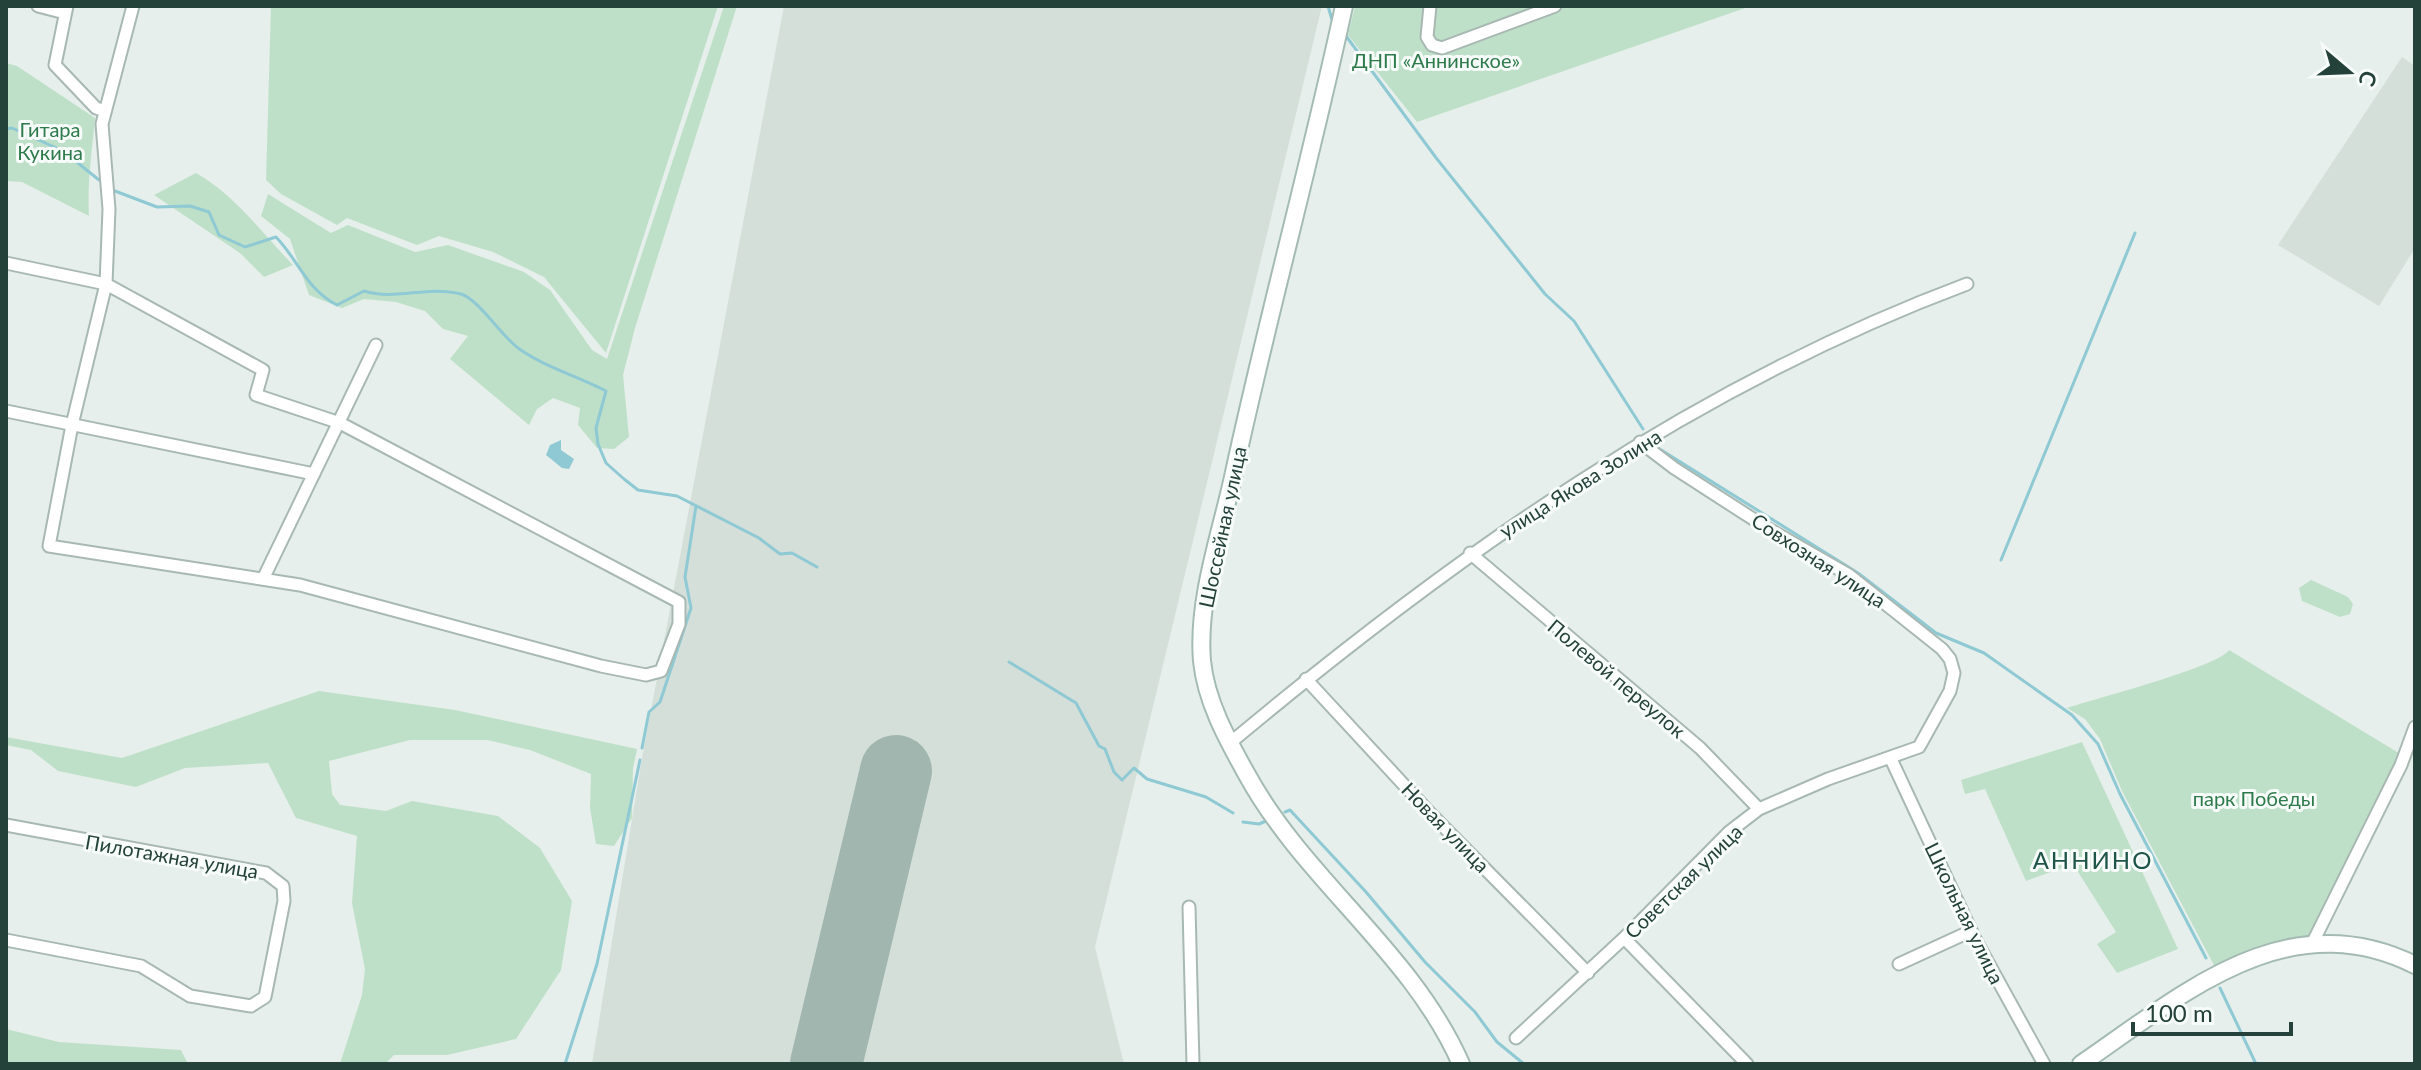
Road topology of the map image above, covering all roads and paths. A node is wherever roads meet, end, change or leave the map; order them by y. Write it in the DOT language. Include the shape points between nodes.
graph roads {
  1 [pos="38,6"];
  2 [pos="133,6"];
  3 [pos="1430,6"];
  4 [pos="1555,6"];
  5 [pos="66,10"];
  6 [pos="1343,11"];
  7 [pos="105,111"];
  8 [pos="6,263"];
  9 [pos="106,284"];
  10 [pos="1967,284"];
  11 [pos="376,345"];
  12 [pos="6,411"];
  13 [pos="340,423"];
  14 [pos="72,425"];
  15 [pos="1640,442"];
  16 [pos="314,474"];
  17 [pos="1470,553"];
  18 [pos="264,577"];
  19 [pos="1306,679"];
  20 [pos="2415,727"];
  21 [pos="1230,743"];
  22 [pos="1919,747"];
  23 [pos="1891,759"];
  24 [pos="1759,809"];
  25 [pos="6,825"];
  26 [pos="1189,907"];
  27 [pos="1971,931"];
  28 [pos="1624,938"];
  29 [pos="6,940"];
  30 [pos="2312,944"];
  31 [pos="1899,964"];
  32 [pos="2415,965"];
  33 [pos="1588,973"];
  34 [pos="1516,1038"];
  35 [pos="1193,1064"];
  36 [pos="1461,1064"];
  37 [pos="1747,1064"];
  38 [pos="2044,1064"];
  39 [pos="2081,1064"];
  1 -- 5 [label="street"];
  2 -- 7 [label="street"];
  3 -- 4 [label="street" via="1427,37 1442,48"];
  5 -- 7 [label="street" via="55,65"];
  6 -- 21 [label="main road, Шоссейная улица" via="1203,616 1202,663"];
  7 -- 9 [label="street"];
  8 -- 9 [label="street"];
  9 -- 13 [label="street" via="263,370 256,395"];
  9 -- 14 [label="street"];
  10 -- 15 [label="street, улица Якова Золина" via="1798,356"];
  11 -- 13 [label="street"];
  12 -- 14 [label="street"];
  13 -- 16 [label="street"];
  13 -- 18 [label="street" via="679,602 671,652 661,671 646,675"];
  14 -- 16 [label="street"];
  14 -- 18 [label="street" via="49,546"];
  15 -- 17 [label="street, улица Якова Золина"];
  15 -- 22 [label="street, Совхозная улица" via="1849,575 1942,649 1954,673 1950,691"];
  16 -- 18 [label="street"];
  17 -- 19 [label="street, улица Якова Золина"];
  17 -- 24 [label="street, Полевой переулок" via="1700,748"];
  19 -- 21 [label="street, улица Якова Золина"];
  19 -- 33 [label="street, Новая улица"];
  20 -- 30 [label="street"];
  21 -- 36 [label="main road, Шоссейная улица" via="1290,843 1437,1016"];
  22 -- 23 [label="street, Советская улица"];
  23 -- 24 [label="street, Советская улица"];
  23 -- 27 [label="street, Школьная улица"];
  24 -- 28 [label="street, Советская улица" via="1729,832"];
  25 -- 29 [label="street, Пилотажная улица" via="266,873 283,886 284,901 265,997 251,1006 190,996 141,966"];
  26 -- 35 [label="street"];
  27 -- 31 [label="street"];
  27 -- 38 [label="street, Школьная улица"];
  28 -- 33 [label="street, Советская улица"];
  28 -- 37 [label="street"];
  30 -- 32 [label="main road" via="2353,944"];
  30 -- 39 [label="main road" via="2262,954 2204,980"];
  33 -- 34 [label="street, Советская улица"];
}
